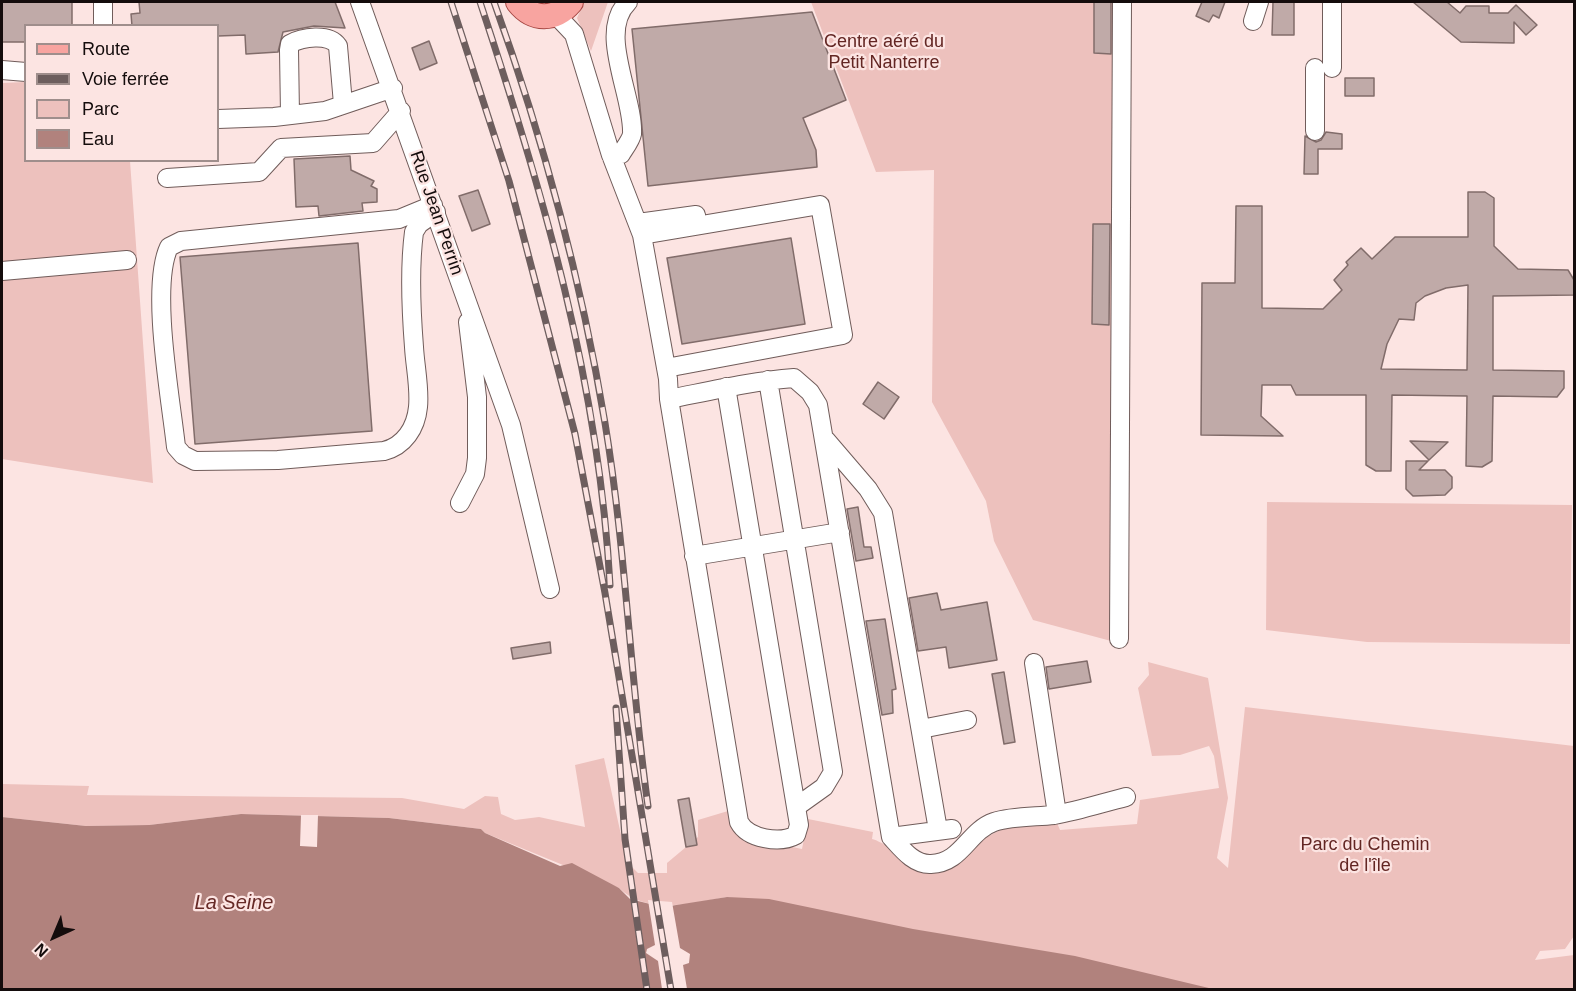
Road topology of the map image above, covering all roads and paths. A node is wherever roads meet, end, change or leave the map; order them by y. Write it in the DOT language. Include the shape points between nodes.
graph roads {
  1 [pos="103,2"];
  2 [pos="360,2"];
  3 [pos="518,2"];
  4 [pos="628,2"];
  5 [pos="1122,2"];
  6 [pos="1258,2"];
  7 [pos="1332,2"];
  8 [pos="563,8"];
  9 [pos="1254,21"];
  10 [pos="103,24"];
  11 [pos="2,70"];
  12 [pos="24,72"];
  13 [pos="393,88"];
  14 [pos="343,104"];
  15 [pos="401,111"];
  16 [pos="290,115"];
  17 [pos="219,119"];
  18 [pos="1315,131"];
  19 [pos="611,155"];
  20 [pos="167,178"];
  21 [pos="435,208"];
  22 [pos="640,229"];
  23 [pos="127,260"];
  24 [pos="2,271"];
  25 [pos="468,305"];
  26 [pos="667,374"];
  27 [pos="768,380"];
  28 [pos="726,387"];
  29 [pos="669,399"];
  30 [pos="825,438"];
  31 [pos="460,503"];
  32 [pos="840,532"];
  33 [pos="795,540"];
  34 [pos="753,547"];
  35 [pos="694,556"];
  36 [pos="550,590"];
  37 [pos="1119,639"];
  38 [pos="1034,663"];
  39 [pos="967,720"];
  40 [pos="921,729"];
  41 [pos="1126,797"];
  42 [pos="795,807"];
  43 [pos="1057,814"];
  44 [pos="891,837"];
  1 -- 10 [label="street"];
  2 -- 13 [label="street, Rue Jean Perrin"];
  3 -- 8 [label="main road" via="535,15"];
  4 -- 19 [label="street" via="621,9 615,31 632,135 621,154"];
  5 -- 37 [label="street"];
  6 -- 9 [label="street"];
  7 -- 18 [label="street"];
  8 -- 19 [label="street"];
  11 -- 12 [label="street"];
  13 -- 14 [label="street"];
  13 -- 15 [label="street, Rue Jean Perrin"];
  14 -- 16 [label="street" via="325,111"];
  14 -- 16 [label="street" via="338,46 326,38 298,39 290,44 289,50"];
  15 -- 20 [label="street" via="373,142 281,148 259,172"];
  15 -- 21 [label="street, Rue Jean Perrin"];
  16 -- 17 [label="street"];
  19 -- 22 [label="street"];
  21 -- 21 [label="street" via="399,219 181,241 169,248 161,277 164,343 176,447 183,455 195,461 278,460 384,451 404,441 411,432 418,406 412,321 414,232"];
  21 -- 25 [label="street, Rue Jean Perrin"];
  22 -- 26 [label="street"];
  22 -- 26 [label="street" via="717,212 741,220 820,205 843,335"];
  23 -- 24 [label="street"];
  25 -- 31 [label="street" via="477,397 477,458 475,474"];
  25 -- 36 [label="street, Rue Jean Perrin" via="511,425"];
  26 -- 29 [label="street"];
  27 -- 28 [label="street"];
  27 -- 30 [label="street" via="794,378 810,392 818,405"];
  27 -- 33 [label="street"];
  28 -- 29 [label="street"];
  28 -- 34 [label="street"];
  29 -- 35 [label="street"];
  30 -- 32 [label="street"];
  30 -- 40 [label="street" via="883,513"];
  32 -- 33 [label="street"];
  32 -- 44 [label="street"];
  33 -- 34 [label="street"];
  33 -- 42 [label="street" via="833,772 824,787"];
  34 -- 35 [label="street"];
  34 -- 42 [label="street"];
  35 -- 42 [label="street" via="739,822 752,835 787,840 796,835 799,825"];
  38 -- 43 [label="street"];
  39 -- 40 [label="street"];
  40 -- 44 [label="street" via="945,829"];
  41 -- 43 [label="street"];
  43 -- 44 [label="street" via="995,822 977,833 959,855 930,865 915,861"];
}
